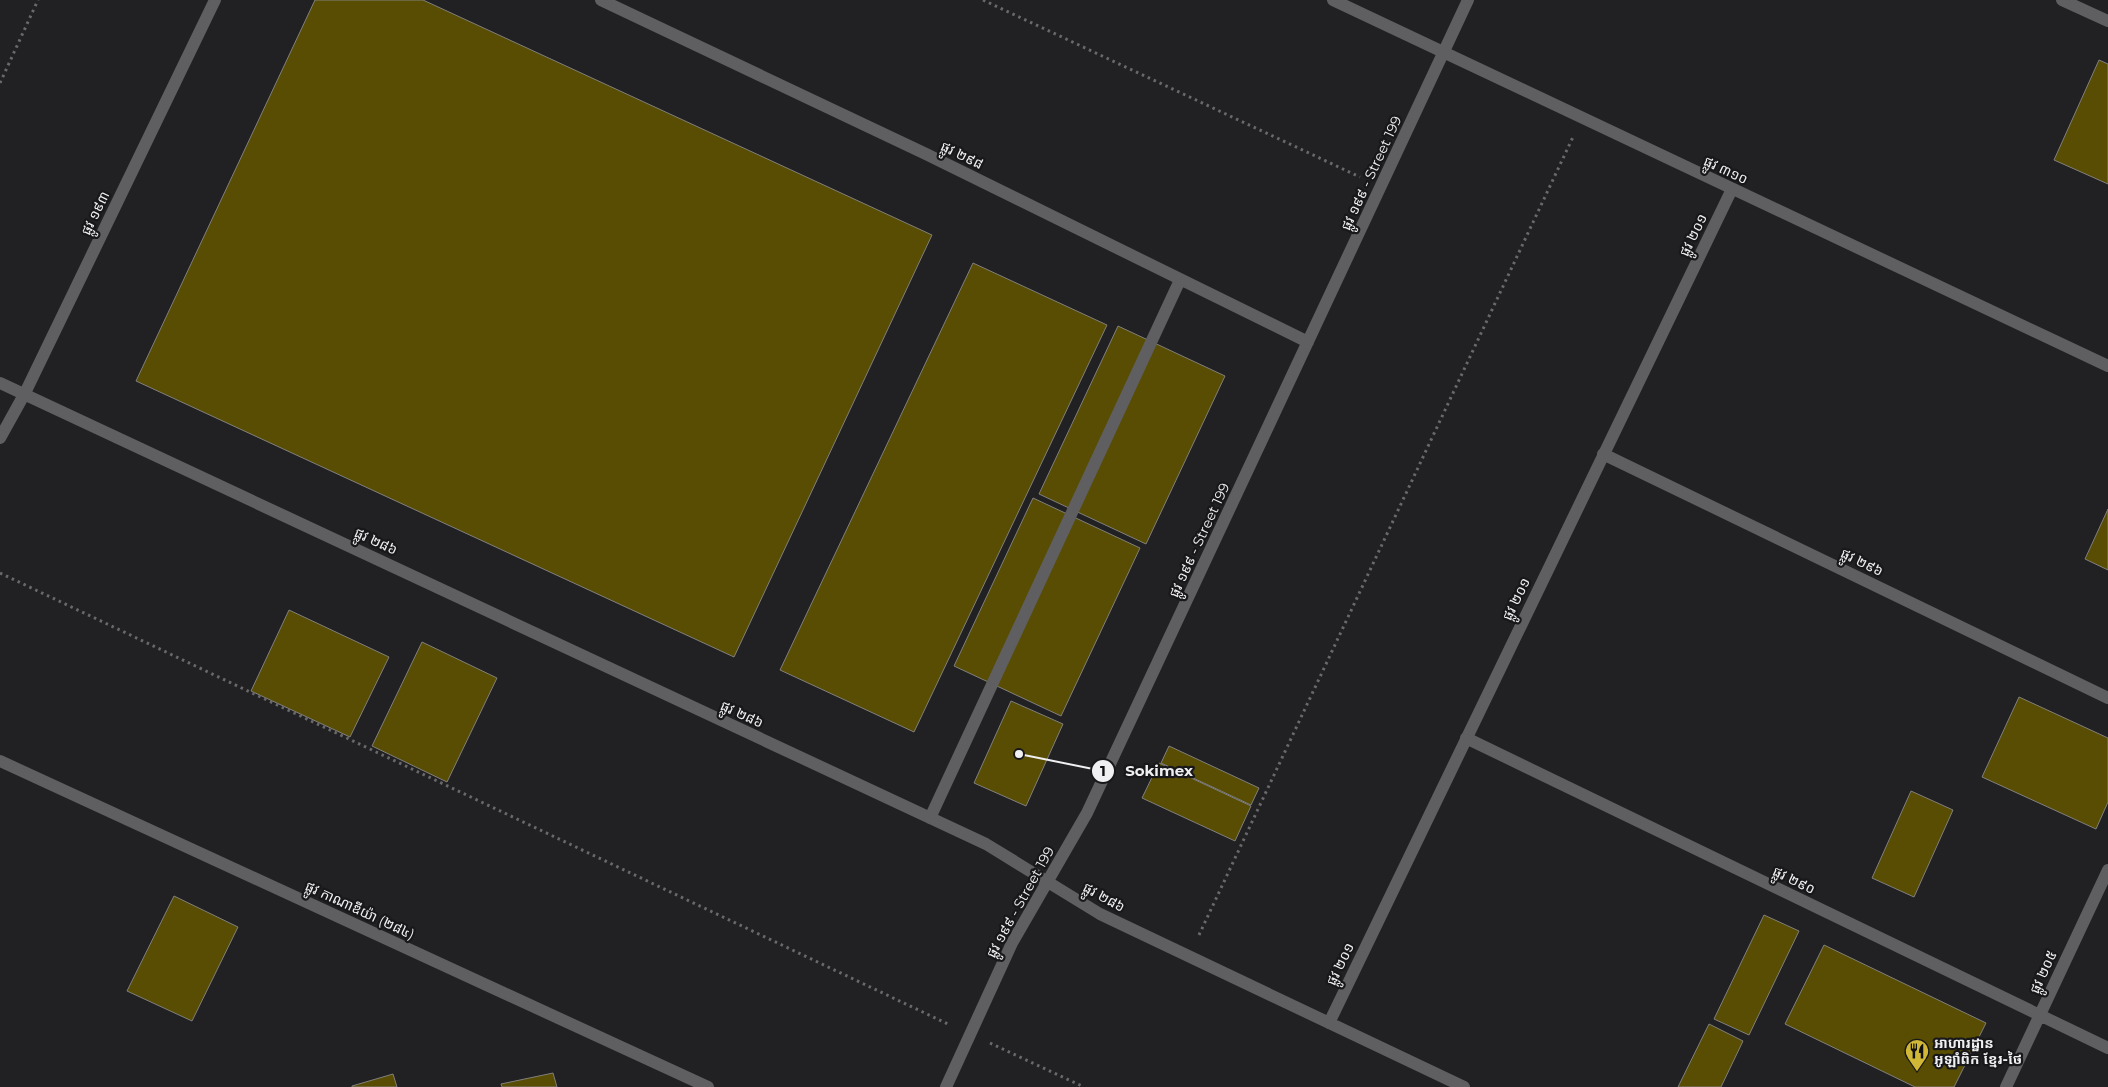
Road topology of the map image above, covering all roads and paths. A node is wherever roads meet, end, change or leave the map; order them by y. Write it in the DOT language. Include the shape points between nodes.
graph roads {
  1 [pos="38,0"];
  2 [pos="215,0"];
  3 [pos="601,0"];
  4 [pos="983,0"];
  5 [pos="1333,0"];
  6 [pos="1468,0"];
  7 [pos="2062,0"];
  8 [pos="2108,21"];
  9 [pos="1443,53"];
  10 [pos="0,83"];
  11 [pos="1582,118"];
  12 [pos="1380,187"];
  13 [pos="1732,189"];
  14 [pos="1180,280"];
  15 [pos="1308,342"];
  16 [pos="2108,366"];
  17 [pos="0,383"];
  18 [pos="25,393"];
  19 [pos="0,438"];
  20 [pos="1603,454"];
  21 [pos="0,573"];
  22 [pos="2108,698"];
  23 [pos="1466,738"];
  24 [pos="0,761"];
  25 [pos="930,818"];
  26 [pos="2108,870"];
  27 [pos="1047,880"];
  28 [pos="1189,956"];
  29 [pos="2040,1015"];
  30 [pos="1329,1023"];
  31 [pos="970,1034"];
  32 [pos="2108,1048"];
  33 [pos="708,1087"];
  34 [pos="946,1087"];
  35 [pos="1084,1087"];
  36 [pos="1464,1087"];
  37 [pos="2006,1087"];
  1 -- 10 [label="path"];
  2 -- 18 [label="street, ផ្លូវ ១៩៣"];
  3 -- 14 [label="street, ផ្លូវ ២៩៨" via="917,150"];
  4 -- 12 [label="path"];
  5 -- 9 [label="street, ផ្លូវ ៣១០"];
  6 -- 9 [label="street, ផ្លូវ ១៩៩ - Street 199"];
  7 -- 8 [label="street"];
  9 -- 11 [label="street, ផ្លូវ ៣១០"];
  9 -- 12 [label="street, ផ្លូវ ១៩៩ - Street 199"];
  11 -- 13 [label="street, ផ្លូវ ៣១០"];
  11 -- 28 [label="path"];
  12 -- 15 [label="street, ផ្លូវ ១៩៩ - Street 199"];
  13 -- 16 [label="street, ផ្លូវ ៣១០"];
  13 -- 20 [label="street, ផ្លូវ ២០១"];
  14 -- 15 [label="street, ផ្លូវ ២៩៨"];
  14 -- 25 [label="street"];
  15 -- 27 [label="street, ផ្លូវ ១៩៩ - Street 199" via="1087,813"];
  17 -- 18 [label="street, ផ្លូវ ២៨៦"];
  18 -- 19 [label="street, ផ្លូវ ១៩៣"];
  18 -- 25 [label="street, ផ្លូវ ២៨៦"];
  20 -- 22 [label="street, ផ្លូវ ២៩៦"];
  20 -- 23 [label="street, ផ្លូវ ២០១"];
  21 -- 31 [label="path"];
  23 -- 29 [label="street, ផ្លូវ ២៩០"];
  23 -- 30 [label="street, ផ្លូវ ២០១"];
  24 -- 33 [label="street, ផ្លូវ កាណាឌីយ៉ា (២៨៤)"];
  25 -- 27 [label="street, ផ្លូវ ២៨៦" via="986,844"];
  26 -- 29 [label="street, ផ្លូវ ២០៥"];
  27 -- 28 [label="street, ផ្លូវ ២៨៦" via="1100,914"];
  27 -- 31 [label="street, ផ្លូវ ១៩៩ - Street 199" via="1012,943"];
  28 -- 30 [label="street, ផ្លូវ ២៨៦"];
  29 -- 32 [label="street, ផ្លូវ ២៩០"];
  29 -- 37 [label="street, ផ្លូវ ២០៥"];
  30 -- 36 [label="street, ផ្លូវ ២៨៦"];
  31 -- 34 [label="street, ផ្លូវ ១៩៩ - Street 199"];
  31 -- 35 [label="path"];
}
